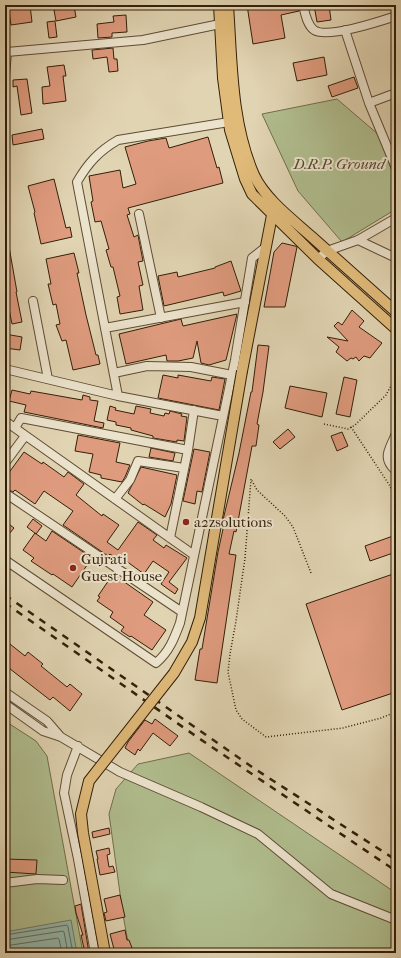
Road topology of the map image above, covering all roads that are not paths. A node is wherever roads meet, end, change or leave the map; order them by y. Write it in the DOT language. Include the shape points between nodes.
graph roads {
  1 [pos="219,5"];
  2 [pos="228,5"];
  3 [pos="304,5"];
  4 [pos="396,16"];
  5 [pos="220,24"];
  6 [pos="345,30"];
  7 [pos="5,76"];
  8 [pos="396,93"];
  9 [pos="369,103"];
  10 [pos="229,122"];
  11 [pos="396,168"];
  12 [pos="275,202"];
  13 [pos="140,214"];
  14 [pos="273,214"];
  15 [pos="396,218"];
  16 [pos="358,240"];
  17 [pos="266,247"];
  18 [pos="327,251"];
  19 [pos="396,258"];
  20 [pos="318,259"];
  21 [pos="33,302"];
  22 [pos="245,302"];
  23 [pos="396,312"];
  24 [pos="161,318"];
  25 [pos="105,328"];
  26 [pos="396,329"];
  27 [pos="5,368"];
  28 [pos="114,373"];
  29 [pos="232,375"];
  30 [pos="48,378"];
  31 [pos="118,396"];
  32 [pos="194,410"];
  33 [pos="223,416"];
  34 [pos="5,421"];
  35 [pos="14,428"];
  36 [pos="396,433"];
  37 [pos="25,436"];
  38 [pos="188,450"];
  39 [pos="5,463"];
  40 [pos="184,468"];
  41 [pos="396,471"];
  42 [pos="5,493"];
  43 [pos="116,498"];
  44 [pos="170,538"];
  45 [pos="194,555"];
  46 [pos="5,560"];
  47 [pos="182,612"];
  48 [pos="5,692"];
  49 [pos="5,704"];
  50 [pos="60,737"];
  51 [pos="78,746"];
  52 [pos="63,880"];
  53 [pos="5,883"];
  54 [pos="396,920"];
  55 [pos="95,953"];
  56 [pos="105,953"];
  1 -- 5 [label="main road"];
  2 -- 12 [label="main road" via="236,113 255,176 266,194"];
  3 -- 6 [label="street" via="306,17 315,31 322,33"];
  4 -- 6 [label="street"];
  5 -- 7 [label="street" via="143,40 7,52"];
  5 -- 10 [label="main road"];
  6 -- 9 [label="street"];
  8 -- 9 [label="street"];
  9 -- 11 [label="street"];
  10 -- 14 [label="main road" via="245,179 252,194"];
  10 -- 25 [label="street" via="118,140 103,149 76,182"];
  12 -- 14 [label="main road"];
  12 -- 18 [label="main road"];
  13 -- 24 [label="street"];
  14 -- 17 [label="main road"];
  14 -- 20 [label="main road"];
  15 -- 16 [label="street"];
  16 -- 18 [label="street"];
  16 -- 19 [label="street"];
  17 -- 22 [label="street" via="252,258"];
  17 -- 56 [label="main road, bridge" via="200,618 192,642 174,673 89,781 81,814 82,833"];
  18 -- 20 [label="street"];
  18 -- 23 [label="main road"];
  20 -- 26 [label="main road"];
  21 -- 30 [label="street"];
  22 -- 24 [label="street"];
  22 -- 29 [label="street"];
  24 -- 25 [label="street"];
  25 -- 28 [label="street"];
  27 -- 30 [label="street"];
  28 -- 29 [label="street" via="147,366 191,367"];
  28 -- 31 [label="street"];
  29 -- 33 [label="street"];
  30 -- 31 [label="street"];
  31 -- 32 [label="street"];
  32 -- 33 [label="street"];
  32 -- 38 [label="street"];
  33 -- 45 [label="street"];
  34 -- 35 [label="street"];
  35 -- 37 [label="street"];
  35 -- 38 [label="street" via="21,418"];
  36 -- 41 [label="street" via="387,455 391,467"];
  37 -- 39 [label="street"];
  37 -- 43 [label="street"];
  38 -- 40 [label="street"];
  40 -- 43 [label="street" via="138,461 130,480"];
  40 -- 44 [label="street"];
  42 -- 47 [label="street"];
  43 -- 44 [label="street"];
  44 -- 45 [label="street"];
  45 -- 47 [label="street"];
  46 -- 47 [label="street" via="156,663 173,642"];
  48 -- 50 [label="street" via="47,721"];
  49 -- 50 [label="street" via="43,731"];
  50 -- 51 [label="street"];
  51 -- 54 [label="street" via="120,772 258,834 331,894"];
  51 -- 55 [label="street" via="67,775 64,793"];
  52 -- 53 [label="street" via="37,879"];
}
